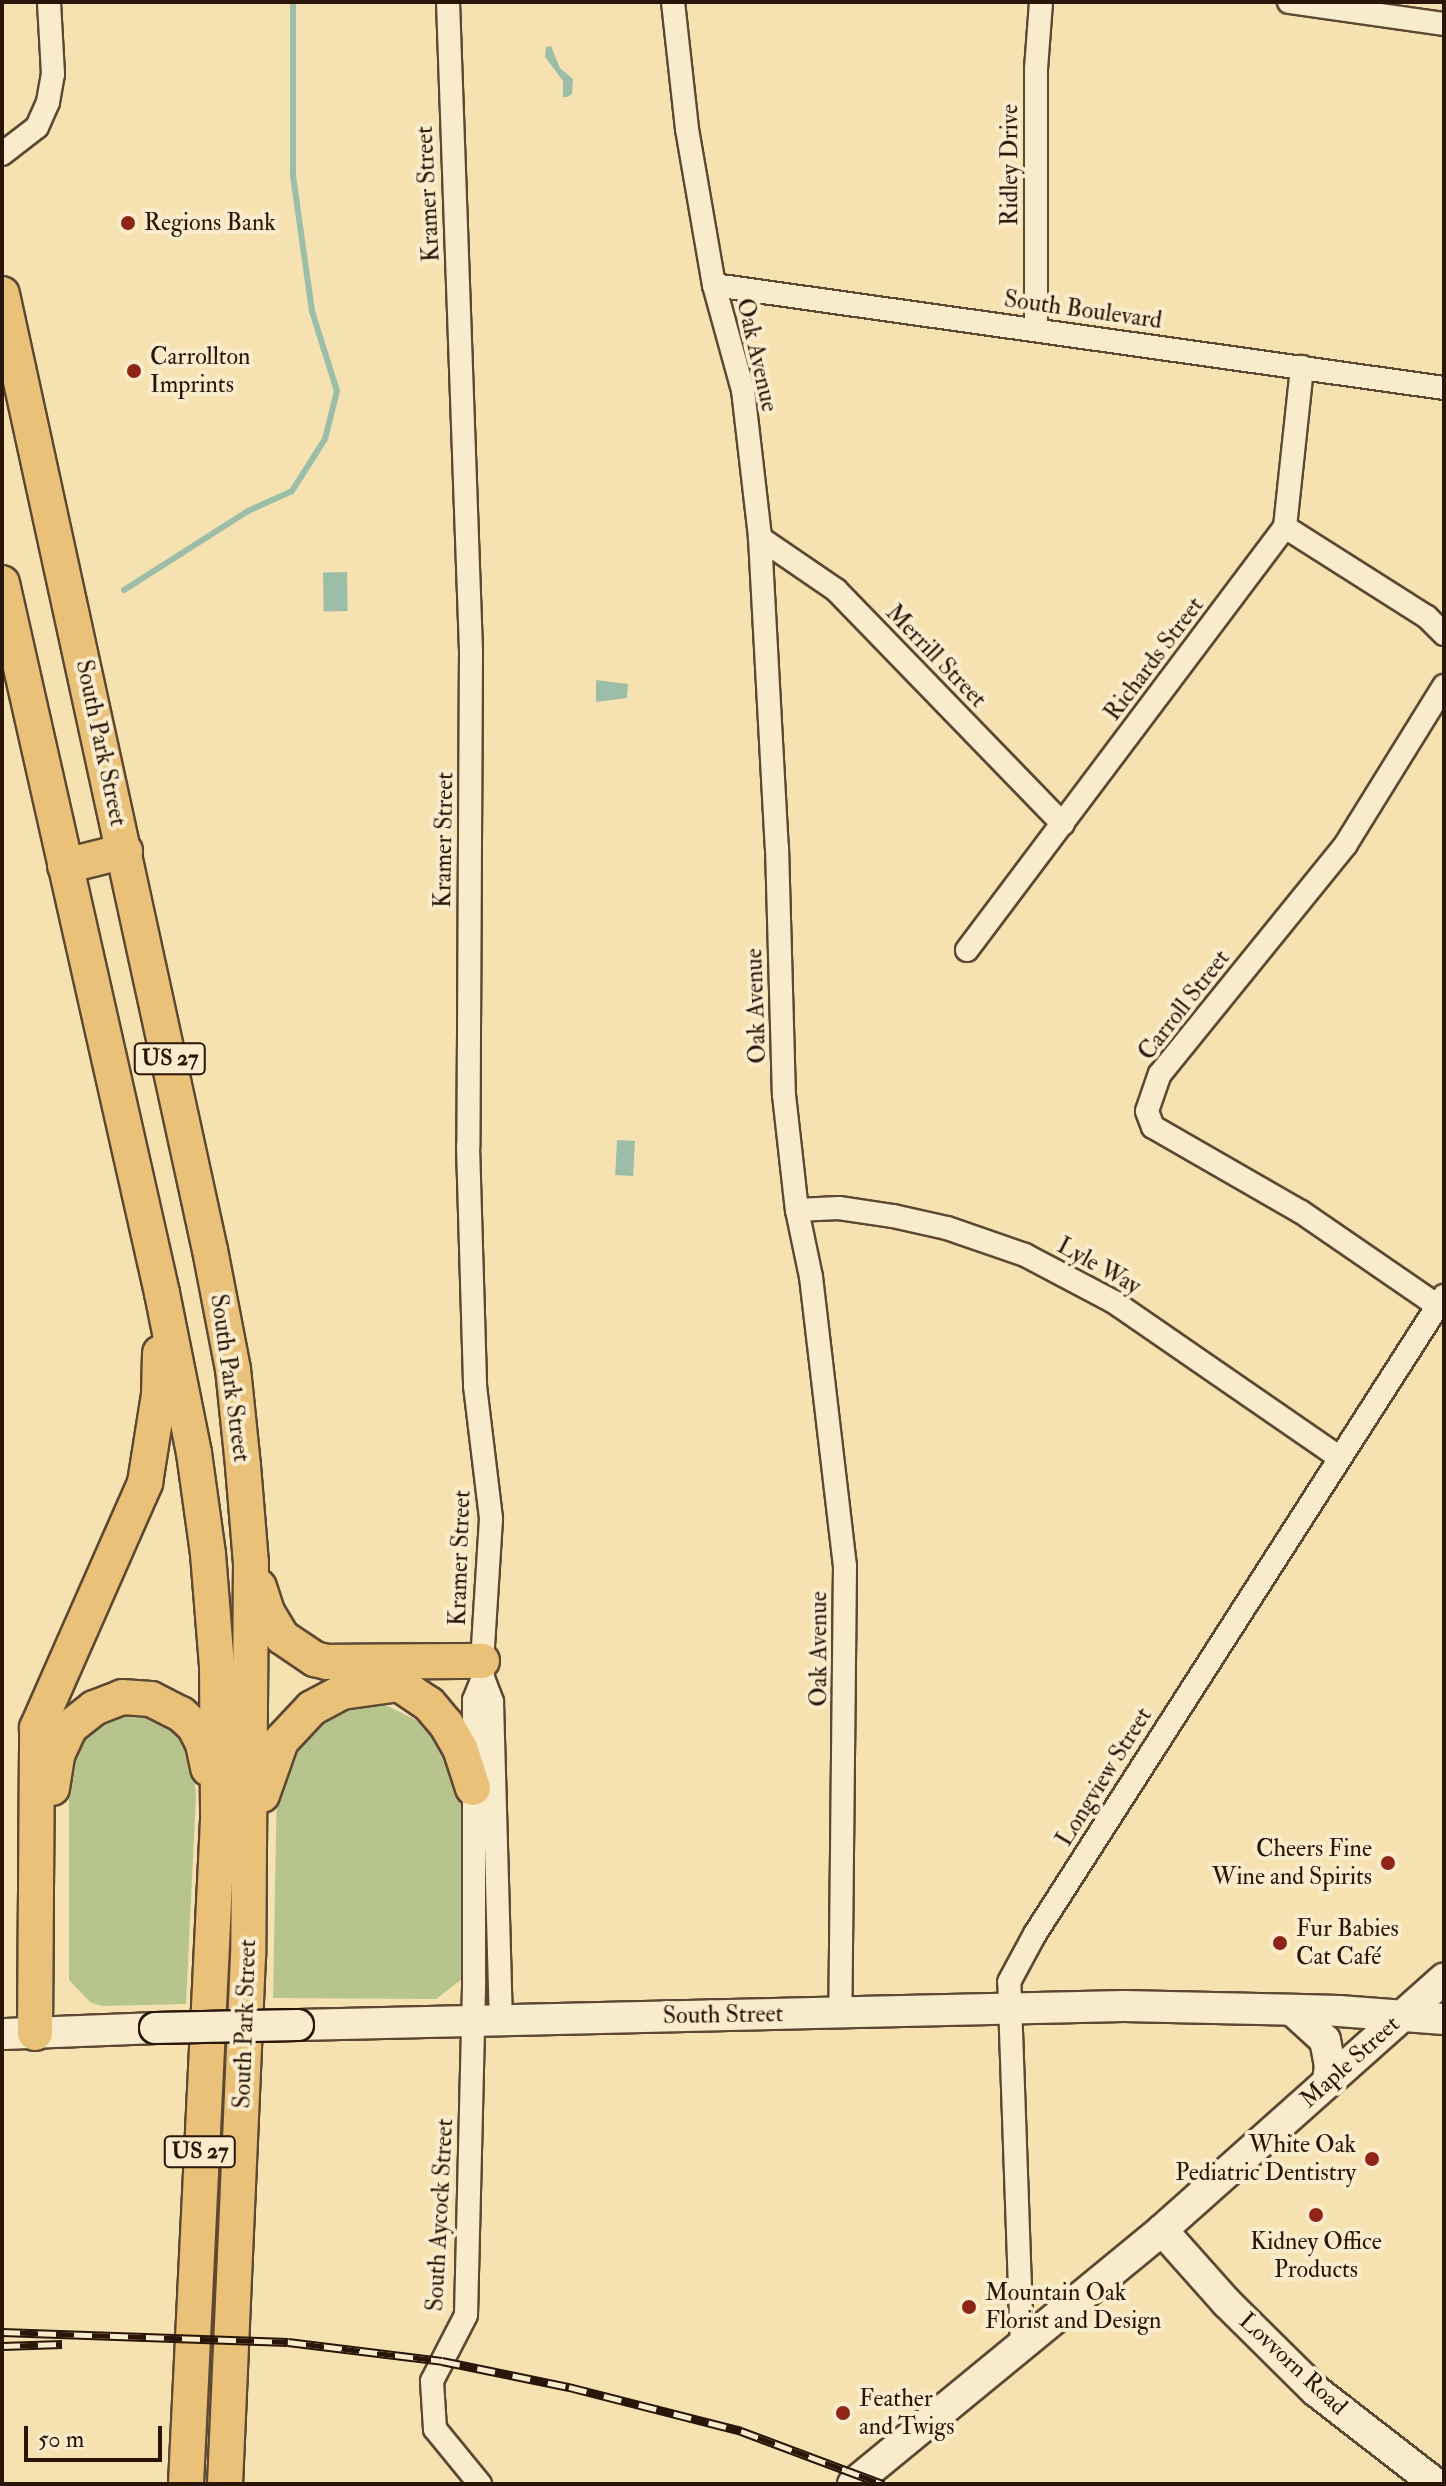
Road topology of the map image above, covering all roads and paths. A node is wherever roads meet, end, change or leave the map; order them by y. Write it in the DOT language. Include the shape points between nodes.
graph roads {
  1 [pos="49,2"];
  2 [pos="448,2"];
  3 [pos="673,2"];
  4 [pos="1041,2"];
  5 [pos="1289,2"];
  6 [pos="1444,24"];
  7 [pos="2,154"];
  8 [pos="714,285"];
  9 [pos="2,294"];
  10 [pos="1036,329"];
  11 [pos="2,364"];
  12 [pos="1302,367"];
  13 [pos="1444,388"];
  14 [pos="28,409"];
  15 [pos="1285,527"];
  16 [pos="760,538"];
  17 [pos="2,583"];
  18 [pos="1444,634"];
  19 [pos="1444,686"];
  20 [pos="1063,824"];
  21 [pos="125,851"];
  22 [pos="65,866"];
  23 [pos="967,950"];
  24 [pos="797,1210"];
  25 [pos="162,1293"];
  26 [pos="1441,1301"];
  27 [pos="1339,1457"];
  28 [pos="251,1563"];
  29 [pos="483,1669"];
  30 [pos="399,1684"];
  31 [pos="473,1788"];
  32 [pos="218,1820"];
  33 [pos="248,1842"];
  34 [pos="1444,1979"];
  35 [pos="1011,2009"];
  36 [pos="1293,2011"];
  37 [pos="840,2013"];
  38 [pos="1402,2016"];
  39 [pos="1444,2019"];
  40 [pos="487,2021"];
  41 [pos="32,2033"];
  42 [pos="1328,2081"];
  43 [pos="1162,2230"];
  44 [pos="1022,2346"];
  45 [pos="186,2484"];
  46 [pos="225,2484"];
  47 [pos="480,2484"];
  48 [pos="853,2484"];
  49 [pos="1436,2484"];
  1 -- 7 [label="street" via="53,74 48,102 37,127"];
  2 -- 29 [label="street, Kramer Street" via="471,651 469,1191 475,1386 491,1519"];
  3 -- 8 [label="street, Oak Avenue" via="687,129"];
  4 -- 10 [label="street, Ridley Drive"];
  5 -- 6 [label="street"];
  8 -- 10 [label="street, South Boulevard"];
  8 -- 16 [label="street, Oak Avenue" via="743,390"];
  9 -- 14 [label="main road, South Park Street / US 27"];
  10 -- 12 [label="street, South Boulevard"];
  11 -- 14 [label="main road"];
  12 -- 13 [label="street, South Boulevard"];
  12 -- 15 [label="street"];
  14 -- 21 [label="main road, South Park Street / US 27"];
  15 -- 18 [label="street" via="1427,617"];
  15 -- 20 [label="street, Richards Street"];
  16 -- 20 [label="street, Merrill Street" via="836,590"];
  16 -- 24 [label="street, Oak Avenue" via="784,1095"];
  17 -- 22 [label="main road, South Park Street / US 27"];
  19 -- 26 [label="street, Carroll Street" via="1346,844 1160,1074 1147,1111 1153,1127"];
  20 -- 23 [label="street, Richards Street"];
  21 -- 22 [label="main road"];
  21 -- 28 [label="main road, South Park Street / US 27" via="233,1369"];
  22 -- 25 [label="main road, South Park Street / US 27"];
  24 -- 27 [label="street, Lyle Way" via="839,1208 893,1216 1025,1255 1114,1302"];
  24 -- 37 [label="street, Oak Avenue" via="811,1277 845,1566"];
  25 -- 32 [label="main road, South Park Street / US 27" via="208,1554 217,1666"];
  25 -- 41 [label="main road" via="159,1395 145,1483 37,1728"];
  26 -- 27 [label="street, Longview Street"];
  27 -- 35 [label="street, Longview Street" via="1035,1934 1009,1982"];
  28 -- 29 [label="main road" via="273,1625 292,1646 315,1659"];
  28 -- 33 [label="main road, South Park Street / US 27"];
  29 -- 30 [label="main road"];
  29 -- 31 [label="street, Kramer Street" via="474,1700"];
  29 -- 40 [label="street, Kramer Street" via="492,1702"];
  30 -- 31 [label="main road" via="429,1704 446,1724"];
  30 -- 33 [label="main road" via="342,1692 298,1719 274,1753"];
  31 -- 40 [label="street, Kramer Street"];
  32 -- 41 [label="main road" via="203,1744 194,1726 166,1703 122,1697 94,1708 70,1727 52,1782"];
  32 -- 45 [label="main road, South Park Street / US 27"];
  33 -- 46 [label="main road, South Park Street / US 27" via="248,1956"];
  34 -- 38 [label="street, Maple Street"];
  35 -- 36 [label="street, South Street"];
  35 -- 37 [label="street, South Street"];
  35 -- 44 [label="street, Longview Street"];
  36 -- 38 [label="street, South Street"];
  36 -- 42 [label="street" via="1325,2040"];
  37 -- 40 [label="street, South Street"];
  38 -- 39 [label="street, South Street"];
  38 -- 42 [label="street, Maple Street"];
  40 -- 41 [label="street, South Street, bridge"];
  40 -- 47 [label="street, South Aycock Street" via="466,2315 432,2381 435,2429"];
  42 -- 43 [label="street, Maple Street"];
  43 -- 44 [label="street, Maple Street"];
  43 -- 49 [label="street, Lovvorn Road" via="1316,2391"];
  44 -- 48 [label="street, Maple Street"];
}
